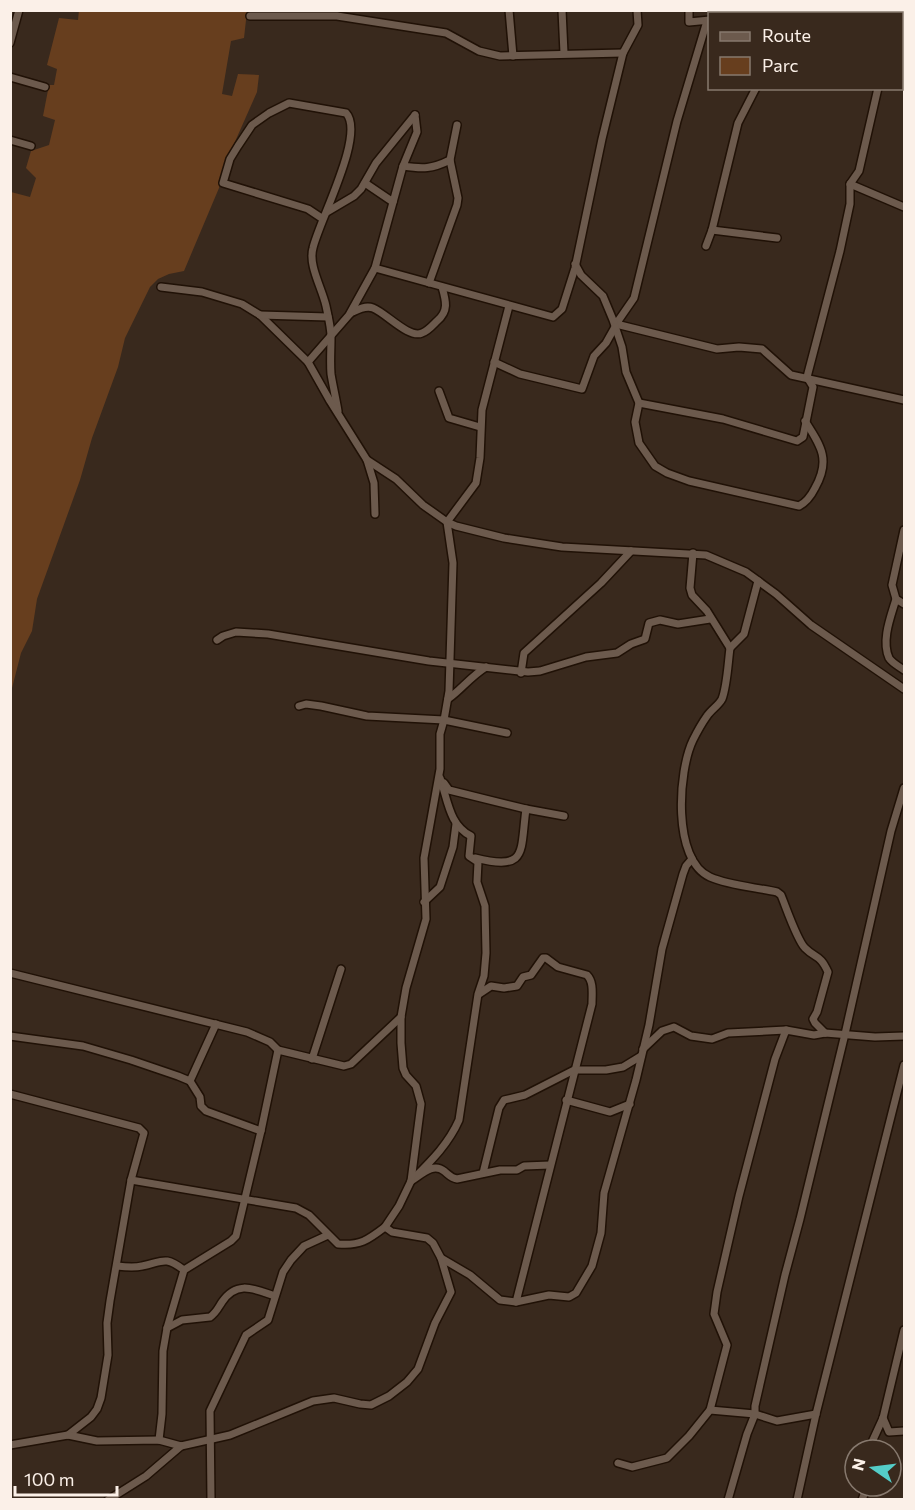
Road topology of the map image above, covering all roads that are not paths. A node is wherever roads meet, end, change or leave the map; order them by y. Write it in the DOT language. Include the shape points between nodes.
graph roads {
  1 [pos="19,10"];
  2 [pos="509,10"];
  3 [pos="562,10"];
  4 [pos="637,10"];
  5 [pos="689,10"];
  6 [pos="338,13"];
  7 [pos="250,16"];
  8 [pos="708,20"];
  9 [pos="10,43"];
  10 [pos="564,53"];
  11 [pos="623,53"];
  12 [pos="513,56"];
  13 [pos="10,77"];
  14 [pos="45,87"];
  15 [pos="755,90"];
  16 [pos="878,90"];
  17 [pos="457,125"];
  18 [pos="10,140"];
  19 [pos="31,146"];
  20 [pos="450,160"];
  21 [pos="403,166"];
  22 [pos="364,183"];
  23 [pos="850,184"];
  24 [pos="393,202"];
  25 [pos="904,207"];
  26 [pos="325,216"];
  27 [pos="712,230"];
  28 [pos="777,238"];
  29 [pos="706,246"];
  30 [pos="575,264"];
  31 [pos="375,268"];
  32 [pos="429,283"];
  33 [pos="161,287"];
  34 [pos="442,287"];
  35 [pos="509,306"];
  36 [pos="260,315"];
  37 [pos="348,315"];
  38 [pos="328,317"];
  39 [pos="615,327"];
  40 [pos="331,335"];
  41 [pos="308,362"];
  42 [pos="494,362"];
  43 [pos="807,377"];
  44 [pos="439,392"];
  45 [pos="904,400"];
  46 [pos="639,404"];
  47 [pos="339,416"];
  48 [pos="806,421"];
  49 [pos="480,427"];
  50 [pos="367,460"];
  51 [pos="375,514"];
  52 [pos="447,522"];
  53 [pos="904,530"];
  54 [pos="631,551"];
  55 [pos="693,553"];
  56 [pos="758,581"];
  57 [pos="896,599"];
  58 [pos="904,604"];
  59 [pos="710,620"];
  60 [pos="217,640"];
  61 [pos="730,648"];
  62 [pos="450,664"];
  63 [pos="486,667"];
  64 [pos="904,670"];
  65 [pos="521,673"];
  66 [pos="904,689"];
  67 [pos="448,699"];
  68 [pos="298,706"];
  69 [pos="444,720"];
  70 [pos="507,733"];
  71 [pos="439,776"];
  72 [pos="904,788"];
  73 [pos="526,809"];
  74 [pos="564,816"];
  75 [pos="456,824"];
  76 [pos="469,856"];
  77 [pos="692,859"];
  78 [pos="424,903"];
  79 [pos="341,969"];
  80 [pos="10,973"];
  81 [pos="478,994"];
  82 [pos="401,1017"];
  83 [pos="216,1024"];
  84 [pos="786,1030"];
  85 [pos="825,1033"];
  86 [pos="845,1034"];
  87 [pos="10,1036"];
  88 [pos="904,1036"];
  89 [pos="278,1050"];
  90 [pos="642,1053"];
  91 [pos="312,1059"];
  92 [pos="904,1065"];
  93 [pos="574,1070"];
  94 [pos="190,1081"];
  95 [pos="10,1094"];
  96 [pos="566,1100"];
  97 [pos="630,1104"];
  98 [pos="261,1131"];
  99 [pos="550,1165"];
  100 [pos="483,1173"];
  101 [pos="131,1180"];
  102 [pos="411,1181"];
  103 [pos="245,1199"];
  104 [pos="384,1227"];
  105 [pos="328,1235"];
  106 [pos="441,1258"];
  107 [pos="117,1266"];
  108 [pos="184,1270"];
  109 [pos="275,1296"];
  110 [pos="516,1302"];
  111 [pos="167,1328"];
  112 [pos="904,1330"];
  113 [pos="710,1410"];
  114 [pos="755,1414"];
  115 [pos="816,1414"];
  116 [pos="883,1418"];
  117 [pos="904,1431"];
  118 [pos="68,1435"];
  119 [pos="874,1438"];
  120 [pos="210,1439"];
  121 [pos="159,1440"];
  122 [pos="10,1445"];
  123 [pos="181,1446"];
  124 [pos="618,1462"];
  125 [pos="108,1500"];
  126 [pos="210,1500"];
  127 [pos="729,1500"];
  128 [pos="797,1500"];
  1 -- 9 [label="street"];
  2 -- 12 [label="street"];
  3 -- 10 [label="street"];
  4 -- 11 [label="street" via="638,25"];
  5 -- 8 [label="street" via="689,22"];
  6 -- 7 [label="street"];
  6 -- 12 [label="street" via="446,33 479,51"];
  8 -- 43 [label="street" via="677,121 634,298 616,324 717,349 762,349 791,375"];
  10 -- 11 [label="street"];
  10 -- 12 [label="street"];
  11 -- 30 [label="street"];
  13 -- 14 [label="street"];
  15 -- 27 [label="street" via="738,123"];
  16 -- 23 [label="street" via="859,171"];
  17 -- 20 [label="street"];
  18 -- 19 [label="street"];
  20 -- 21 [label="street" via="424,169"];
  20 -- 32 [label="street" via="457,205"];
  21 -- 22 [label="street" via="417,132 416,115"];
  21 -- 24 [label="street"];
  22 -- 24 [label="street"];
  22 -- 26 [label="street" via="354,196"];
  23 -- 25 [label="street"];
  23 -- 43 [label="street" via="840,251"];
  24 -- 31 [label="street"];
  26 -- 26 [label="street" via="350,140 350,117 346,112 289,104 268,113 252,125 230,159 224,183"];
  26 -- 38 [label="street" via="311,257"];
  27 -- 28 [label="street"];
  27 -- 29 [label="street"];
  30 -- 35 [label="street" via="561,309 553,317"];
  30 -- 39 [label="street" via="603,296"];
  31 -- 32 [label="street"];
  31 -- 37 [label="street"];
  32 -- 34 [label="street"];
  33 -- 36 [label="street" via="202,292 242,304"];
  34 -- 35 [label="street"];
  34 -- 37 [label="street" via="444,315 423,333 408,331 372,308 361,308"];
  35 -- 42 [label="street"];
  36 -- 38 [label="street"];
  36 -- 41 [label="street"];
  37 -- 40 [label="street"];
  38 -- 40 [label="street"];
  39 -- 42 [label="street" via="594,356 582,390 520,374"];
  39 -- 46 [label="street"];
  40 -- 41 [label="street"];
  40 -- 47 [label="street" via="331,372"];
  41 -- 47 [label="street"];
  42 -- 49 [label="street"];
  43 -- 45 [label="street"];
  43 -- 48 [label="street" via="813,387"];
  44 -- 49 [label="street" via="449,418"];
  46 -- 48 [label="street" via="723,420 797,441"];
  46 -- 48 [label="street" via="635,422 639,443 655,466 689,481 795,506 807,502 824,470 820,444"];
  47 -- 50 [label="street"];
  49 -- 52 [label="street" via="476,483"];
  50 -- 51 [label="street" via="374,483"];
  50 -- 52 [label="street" via="396,478"];
  52 -- 54 [label="street" via="535,543"];
  52 -- 62 [label="street" via="453,563"];
  53 -- 57 [label="street" via="891,585"];
  54 -- 55 [label="street"];
  54 -- 65 [label="street" via="602,583 524,653"];
  55 -- 56 [label="street" via="729,563"];
  55 -- 59 [label="street" via="690,588"];
  56 -- 61 [label="street" via="744,634"];
  56 -- 66 [label="street" via="811,626"];
  57 -- 58 [label="street"];
  57 -- 64 [label="street" via="887,644 889,657"];
  59 -- 61 [label="street"];
  59 -- 65 [label="street" via="678,624 660,620 650,623 645,639 617,653"];
  60 -- 62 [label="street" via="236,632 268,634"];
  61 -- 77 [label="street" via="722,699 707,716 686,759 683,839"];
  62 -- 63 [label="street"];
  62 -- 67 [label="street"];
  63 -- 65 [label="street"];
  63 -- 67 [label="street"];
  67 -- 69 [label="street"];
  68 -- 69 [label="street" via="321,706 367,716"];
  69 -- 70 [label="street"];
  69 -- 71 [label="street" via="438,743"];
  71 -- 73 [label="street" via="449,790"];
  71 -- 75 [label="street"];
  71 -- 78 [label="street" via="424,858"];
  72 -- 86 [label="street"];
  73 -- 74 [label="street"];
  73 -- 76 [label="street" via="519,855 513,861 497,863"];
  75 -- 76 [label="street" via="471,837"];
  75 -- 78 [label="street" via="440,887"];
  76 -- 81 [label="street" via="478,862 477,882 485,906 486,953"];
  77 -- 85 [label="street" via="707,876 781,895 805,948 817,955 828,972 813,1019"];
  77 -- 90 [label="street" via="683,874 662,949"];
  78 -- 82 [label="street" via="426,920"];
  79 -- 91 [label="street"];
  80 -- 83 [label="street"];
  81 -- 93 [label="street" via="491,986 517,986 543,958 591,978 592,1004"];
  81 -- 102 [label="street" via="459,1120 442,1149"];
  82 -- 91 [label="street" via="347,1066"];
  82 -- 102 [label="street" via="403,1068 416,1086 421,1104"];
  83 -- 89 [label="street" via="258,1036"];
  83 -- 94 [label="street"];
  84 -- 85 [label="street"];
  84 -- 90 [label="street" via="728,1033 712,1039 690,1036 674,1027 662,1031"];
  84 -- 113 [label="street" via="775,1059 719,1283 714,1314 727,1345"];
  85 -- 86 [label="street"];
  86 -- 88 [label="street"];
  86 -- 114 [label="street" via="782,1286"];
  87 -- 94 [label="street" via="83,1046"];
  89 -- 91 [label="street"];
  89 -- 98 [label="street"];
  90 -- 93 [label="street" via="623,1067"];
  90 -- 97 [label="street"];
  92 -- 115 [label="street"];
  93 -- 96 [label="street"];
  93 -- 100 [label="street" via="500,1104"];
  94 -- 98 [label="street" via="206,1112"];
  95 -- 101 [label="street" via="142,1130"];
  96 -- 97 [label="street" via="610,1112"];
  96 -- 99 [label="street"];
  97 -- 110 [label="street" via="604,1193 601,1233 592,1266 576,1293 569,1297 549,1295"];
  98 -- 103 [label="street"];
  99 -- 100 [label="street"];
  99 -- 110 [label="street"];
  100 -- 102 [label="street" via="457,1179 433,1167"];
  101 -- 103 [label="street"];
  101 -- 107 [label="street"];
  102 -- 104 [label="street"];
  103 -- 105 [label="street" via="296,1208 309,1215"];
  103 -- 108 [label="street" via="236,1236"];
  104 -- 105 [label="street" via="353,1245 338,1244"];
  104 -- 106 [label="street" via="427,1238"];
  105 -- 109 [label="street" via="304,1246 291,1260"];
  106 -- 110 [label="street" via="500,1300"];
  106 -- 120 [label="street" via="451,1292 418,1369 398,1389 371,1404 334,1398 313,1401"];
  107 -- 108 [label="street" via="143,1266 164,1260"];
  107 -- 118 [label="street" via="107,1323 108,1355 101,1398 92,1417"];
  108 -- 111 [label="street"];
  109 -- 111 [label="street" via="239,1288 210,1317 182,1320"];
  109 -- 120 [label="street" via="268,1320 242,1342 210,1411"];
  111 -- 121 [label="street"];
  112 -- 116 [label="street"];
  113 -- 114 [label="street"];
  113 -- 124 [label="street" via="666,1458 632,1467"];
  114 -- 115 [label="street" via="777,1421"];
  114 -- 127 [label="street"];
  115 -- 128 [label="street"];
  116 -- 117 [label="street" via="889,1432"];
  116 -- 119 [label="street"];
  118 -- 121 [label="street" via="97,1441"];
  118 -- 122 [label="street"];
  120 -- 123 [label="street"];
  120 -- 126 [label="street"];
  121 -- 123 [label="street"];
  123 -- 125 [label="street" via="146,1476"];
}
